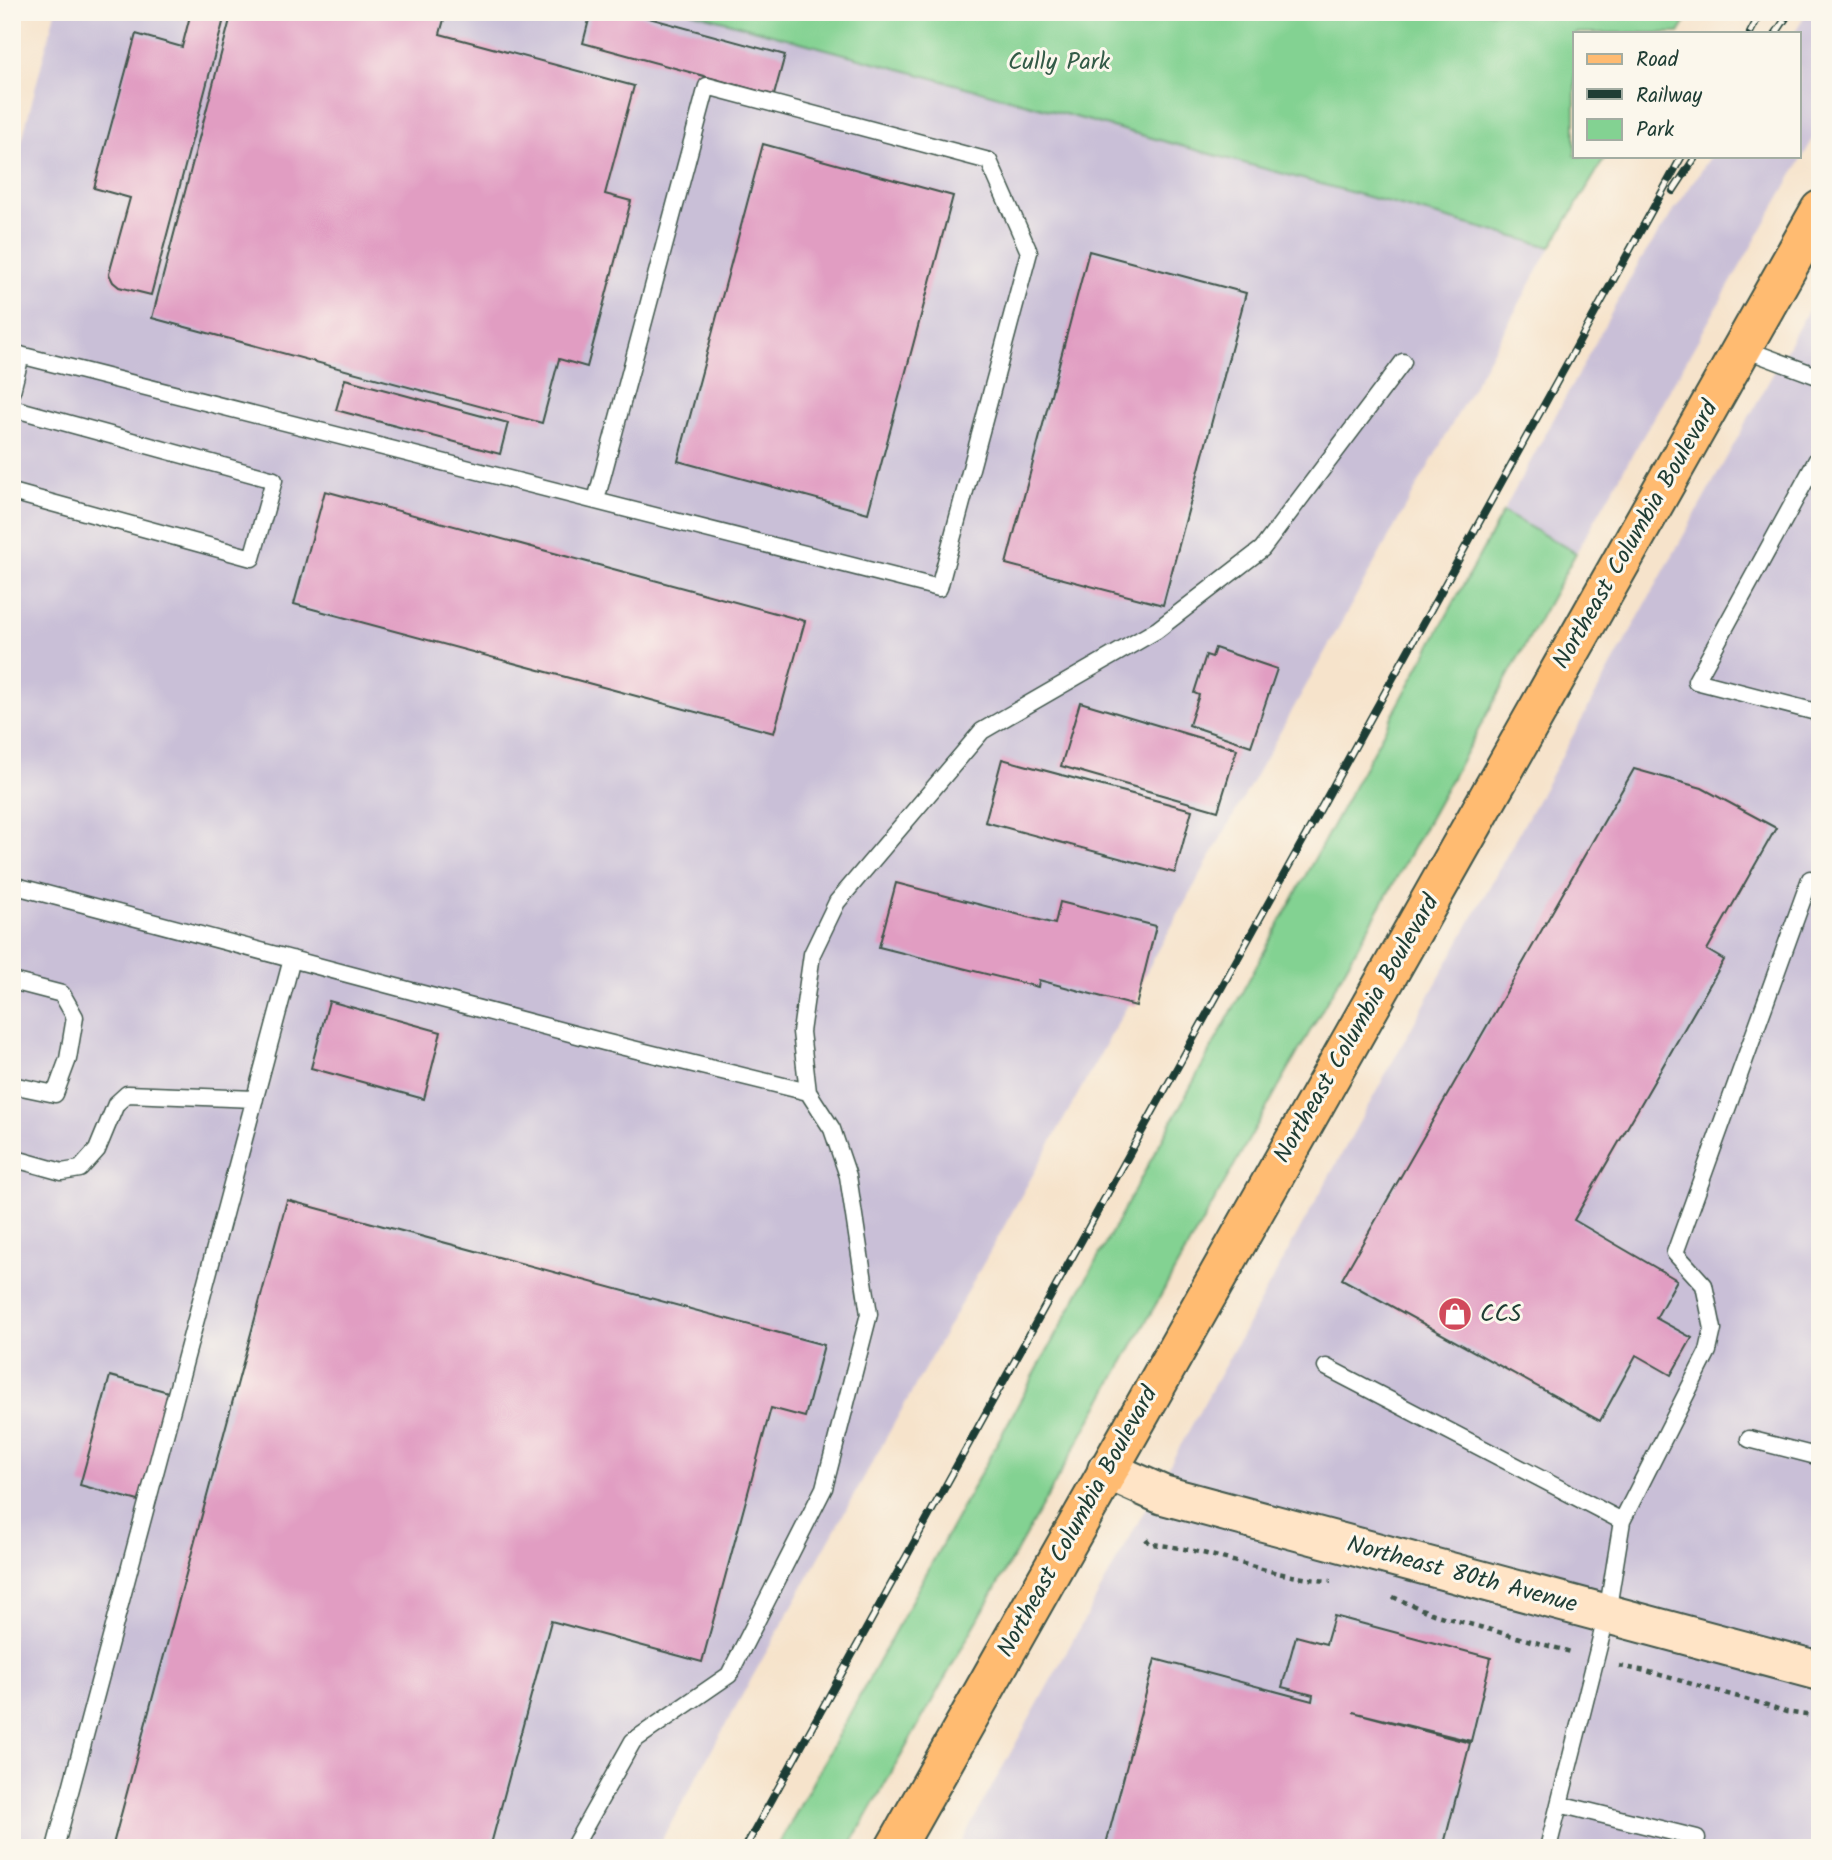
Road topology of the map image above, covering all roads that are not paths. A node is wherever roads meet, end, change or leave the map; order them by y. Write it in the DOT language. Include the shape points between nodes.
graph roads {
  1 [pos="1820,210"];
  2 [pos="1742,348"];
  3 [pos="17,354"];
  4 [pos="1403,362"];
  5 [pos="1820,377"];
  6 [pos="12,391"];
  7 [pos="12,408"];
  8 [pos="1820,454"];
  9 [pos="12,492"];
  10 [pos="596,500"];
  11 [pos="1820,713"];
  12 [pos="1810,879"];
  13 [pos="12,885"];
  14 [pos="292,959"];
  15 [pos="12,981"];
  16 [pos="12,1085"];
  17 [pos="808,1092"];
  18 [pos="255,1099"];
  19 [pos="12,1158"];
  20 [pos="1326,1367"];
  21 [pos="1749,1439"];
  22 [pos="1820,1457"];
  23 [pos="1107,1471"];
  24 [pos="1622,1521"];
  25 [pos="1606,1614"];
  26 [pos="1820,1671"];
  27 [pos="1559,1804"];
  28 [pos="1698,1838"];
  29 [pos="55,1848"];
  30 [pos="573,1848"];
  31 [pos="895,1848"];
  32 [pos="1548,1848"];
  1 -- 2 [label="main road, Northeast Columbia Boulevard"];
  2 -- 5 [label="lane"];
  2 -- 23 [label="main road, Northeast Columbia Boulevard"];
  3 -- 6 [label="lane"];
  3 -- 10 [label="lane"];
  4 -- 17 [label="lane" via="1262,549 1157,631 982,731 837,902 812,954 806,993 801,1032"];
  7 -- 9 [label="lane" via="274,480 252,558"];
  8 -- 11 [label="lane" via="1696,681"];
  10 -- 10 [label="lane" via="939,588 1029,252 989,161 707,86"];
  12 -- 24 [label="lane" via="1675,1253 1704,1285 1713,1329 1708,1351"];
  13 -- 14 [label="lane"];
  14 -- 17 [label="lane"];
  14 -- 18 [label="lane"];
  15 -- 16 [label="lane" via="62,995 75,1017 68,1059 55,1094"];
  17 -- 30 [label="lane" via="832,1129 848,1176 869,1314 824,1488 729,1675 633,1741"];
  18 -- 19 [label="lane" via="127,1094 116,1104 97,1150 80,1169 62,1172"];
  18 -- 29 [label="lane"];
  20 -- 24 [label="lane"];
  21 -- 22 [label="lane"];
  23 -- 25 [label="street, Northeast 80th Avenue" via="1163,1495"];
  23 -- 31 [label="main road, Northeast Columbia Boulevard"];
  24 -- 25 [label="lane"];
  25 -- 26 [label="street, Northeast 80th Avenue"];
  25 -- 27 [label="lane"];
  27 -- 28 [label="lane"];
  27 -- 32 [label="lane"];
}
